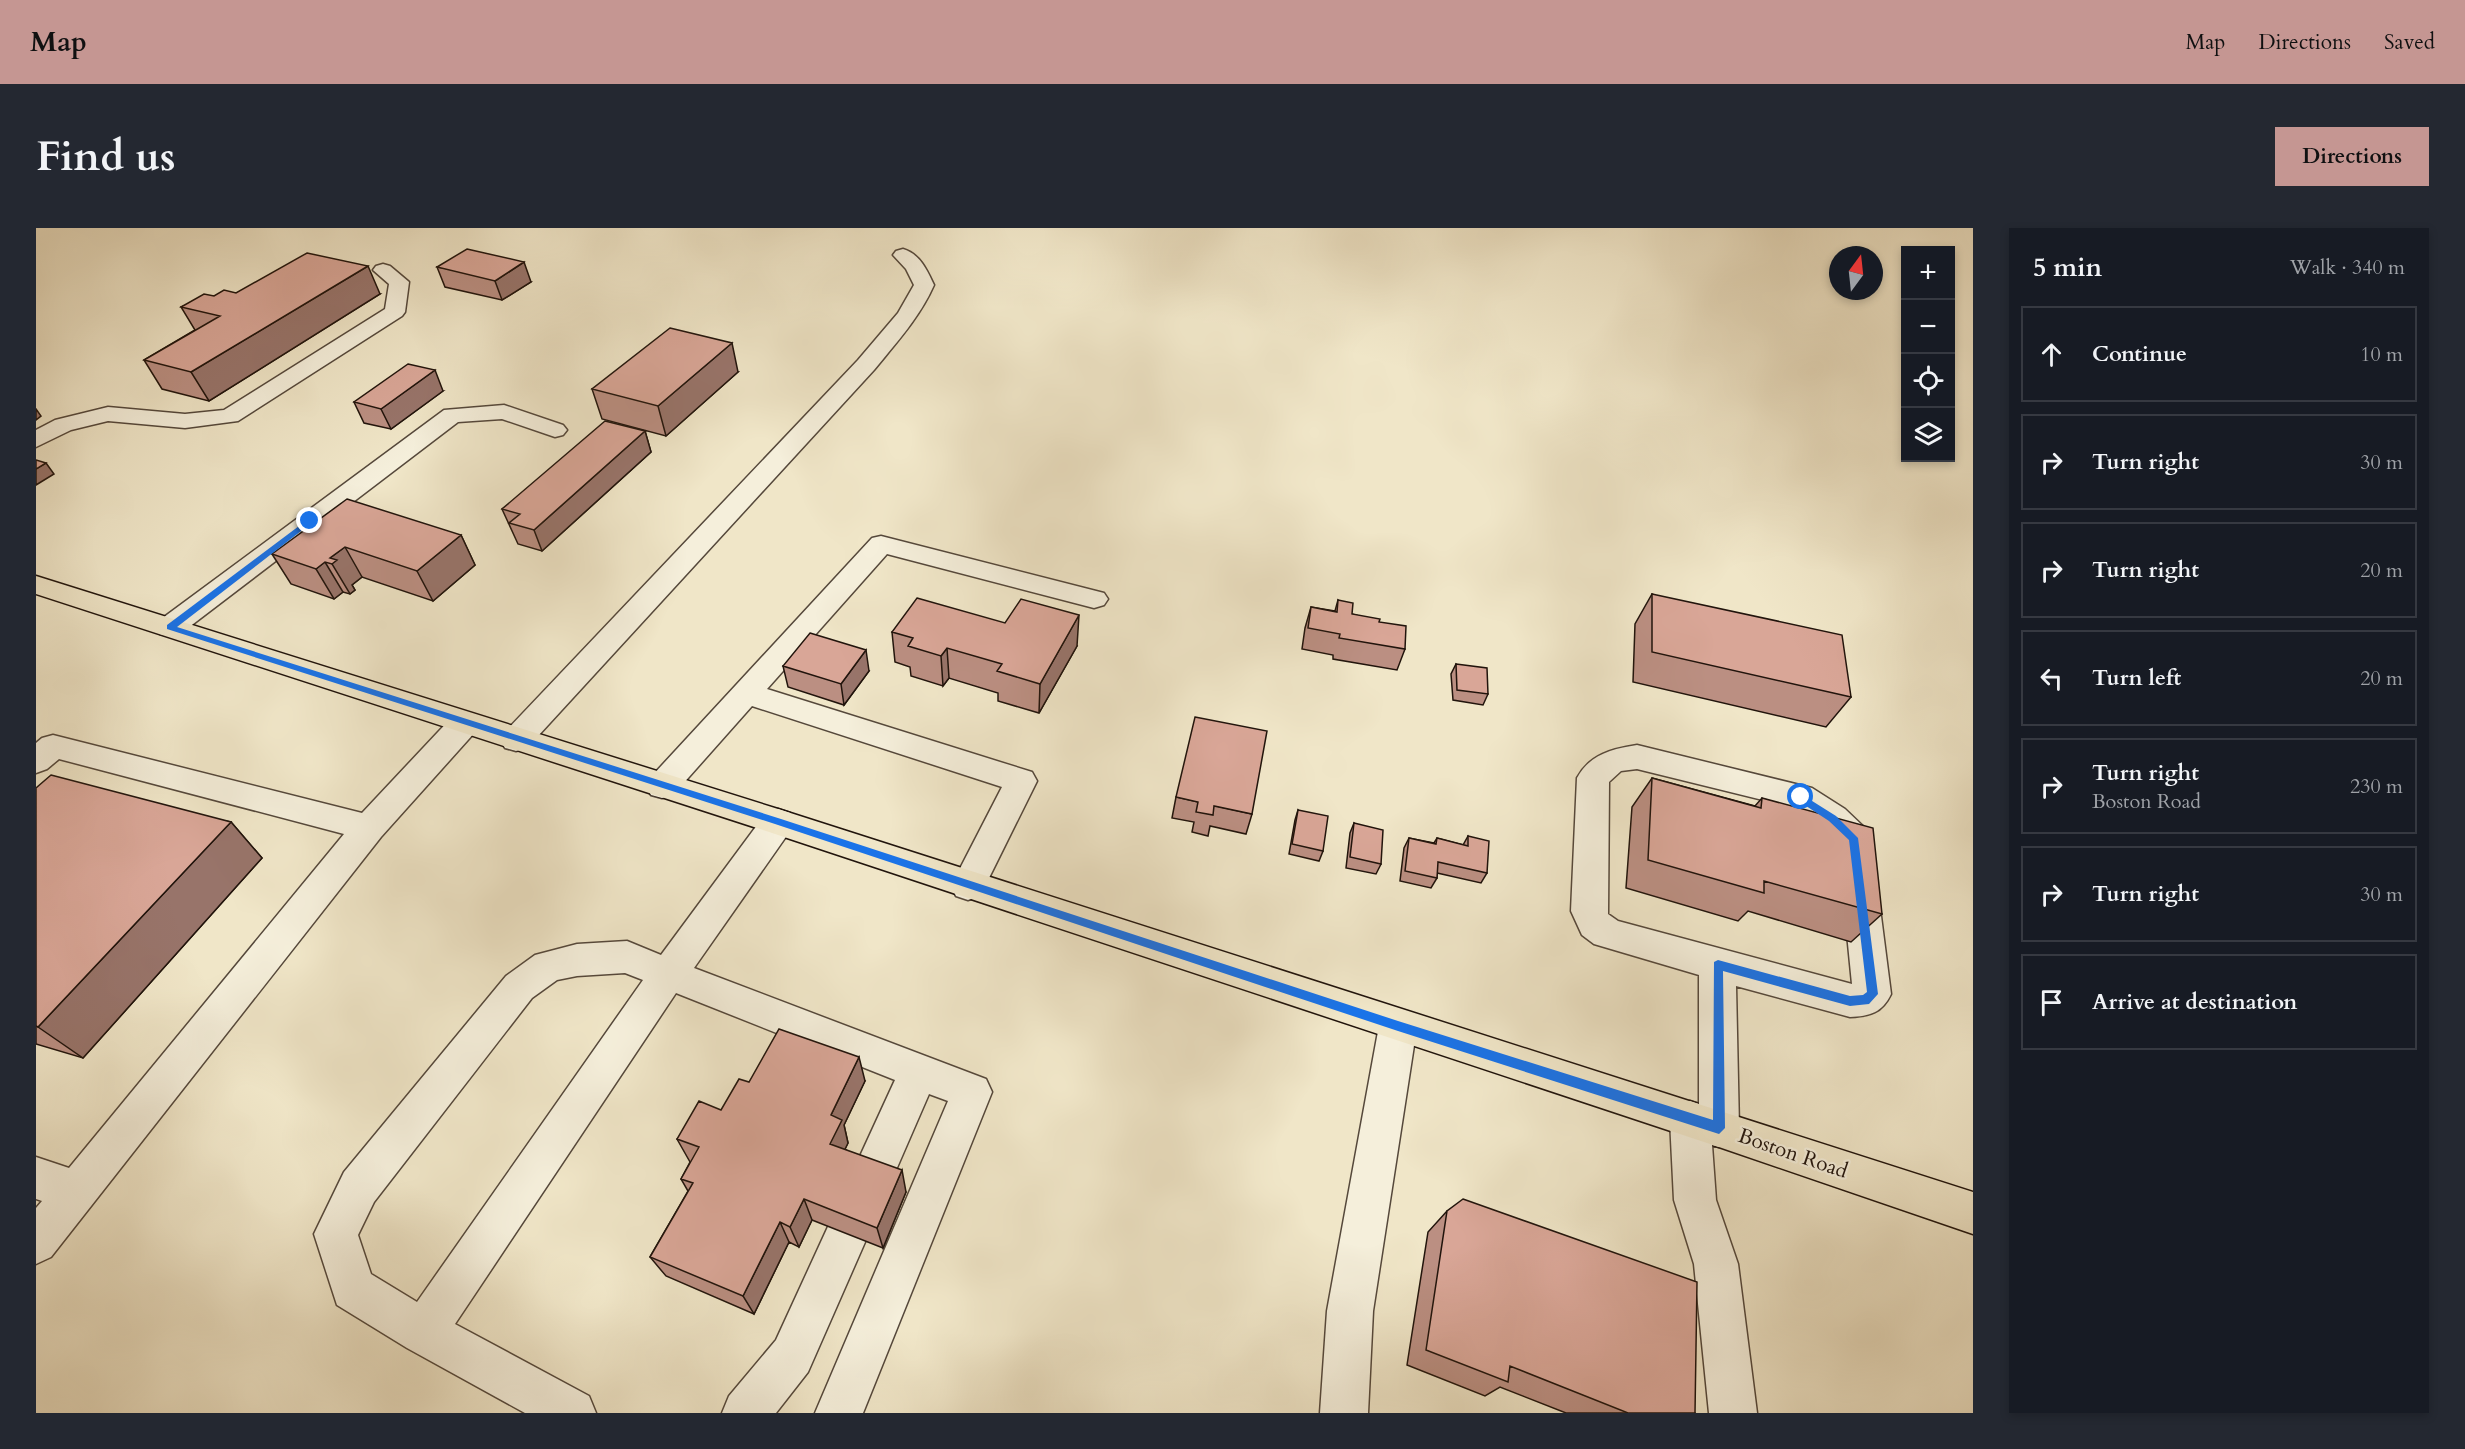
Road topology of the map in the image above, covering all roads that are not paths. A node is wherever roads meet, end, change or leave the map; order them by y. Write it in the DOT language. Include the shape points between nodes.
graph roads {
  1 [pos="903,255"];
  2 [pos="383,270"];
  3 [pos="555,430"];
  4 [pos="36,440"];
  5 [pos="36,585"];
  6 [pos="1094,599"];
  7 [pos="170,627"];
  8 [pos="746,693"];
  9 [pos="465,723"];
  10 [pos="516,740"];
  11 [pos="36,761"];
  12 [pos="662,786"];
  13 [pos="778,822"];
  14 [pos="369,828"];
  15 [pos="968,886"];
  16 [pos="1718,965"];
  17 [pos="668,974"];
  18 [pos="1398,1026"];
  19 [pos="919,1071"];
  20 [pos="1705,1124"];
  21 [pos="36,1178"];
  22 [pos="872,1178"];
  23 [pos="77,1192"];
  24 [pos="1973,1213"];
  25 [pos="847,1233"];
  26 [pos="36,1242"];
  27 [pos="423,1332"];
  28 [pos="572,1413"];
  29 [pos="746,1413"];
  30 [pos="838,1413"];
  31 [pos="1344,1413"];
  32 [pos="1733,1413"];
  1 -- 10 [label="lane" via="915,266 924,285 918,301 899,326"];
  2 -- 4 [label="lane" via="399,282 395,312 230,416 185,421 108,414 63,425"];
  3 -- 7 [label="lane" via="504,412 452,415"];
  5 -- 7 [label="main road, Boston Road"];
  6 -- 8 [label="lane" via="881,544"];
  7 -- 9 [label="main road, Boston Road"];
  8 -- 12 [label="lane"];
  8 -- 15 [label="lane" via="1021,781"];
  9 -- 10 [label="main road, Boston Road"];
  9 -- 14 [label="lane"];
  10 -- 12 [label="main road, Boston Road"];
  11 -- 14 [label="lane" via="53,746"];
  12 -- 13 [label="main road, Boston Road"];
  13 -- 15 [label="main road, Boston Road"];
  13 -- 17 [label="lane"];
  14 -- 23 [label="lane"];
  15 -- 18 [label="main road, Boston Road"];
  16 -- 16 [label="lane" via="1850,1001 1865,1000 1872,994 1854,838 1801,797 1637,757 1612,761 1593,778 1588,911 1595,924 1607,933"];
  16 -- 20 [label="lane"];
  17 -- 19 [label="lane"];
  17 -- 27 [label="lane"];
  17 -- 27 [label="lane" via="627,957 548,966 519,987 359,1187 336,1234 353,1289"];
  18 -- 20 [label="main road, Boston Road"];
  18 -- 31 [label="lane" via="1350,1311"];
  19 -- 22 [label="lane"];
  19 -- 30 [label="lane" via="972,1092"];
  20 -- 24 [label="main road, Boston Road"];
  20 -- 32 [label="lane" via="1695,1200 1716,1264"];
  21 -- 23 [label="lane"];
  23 -- 26 [label="lane"];
  25 -- 29 [label="lane" via="792,1356"];
  27 -- 28 [label="lane"];
}
